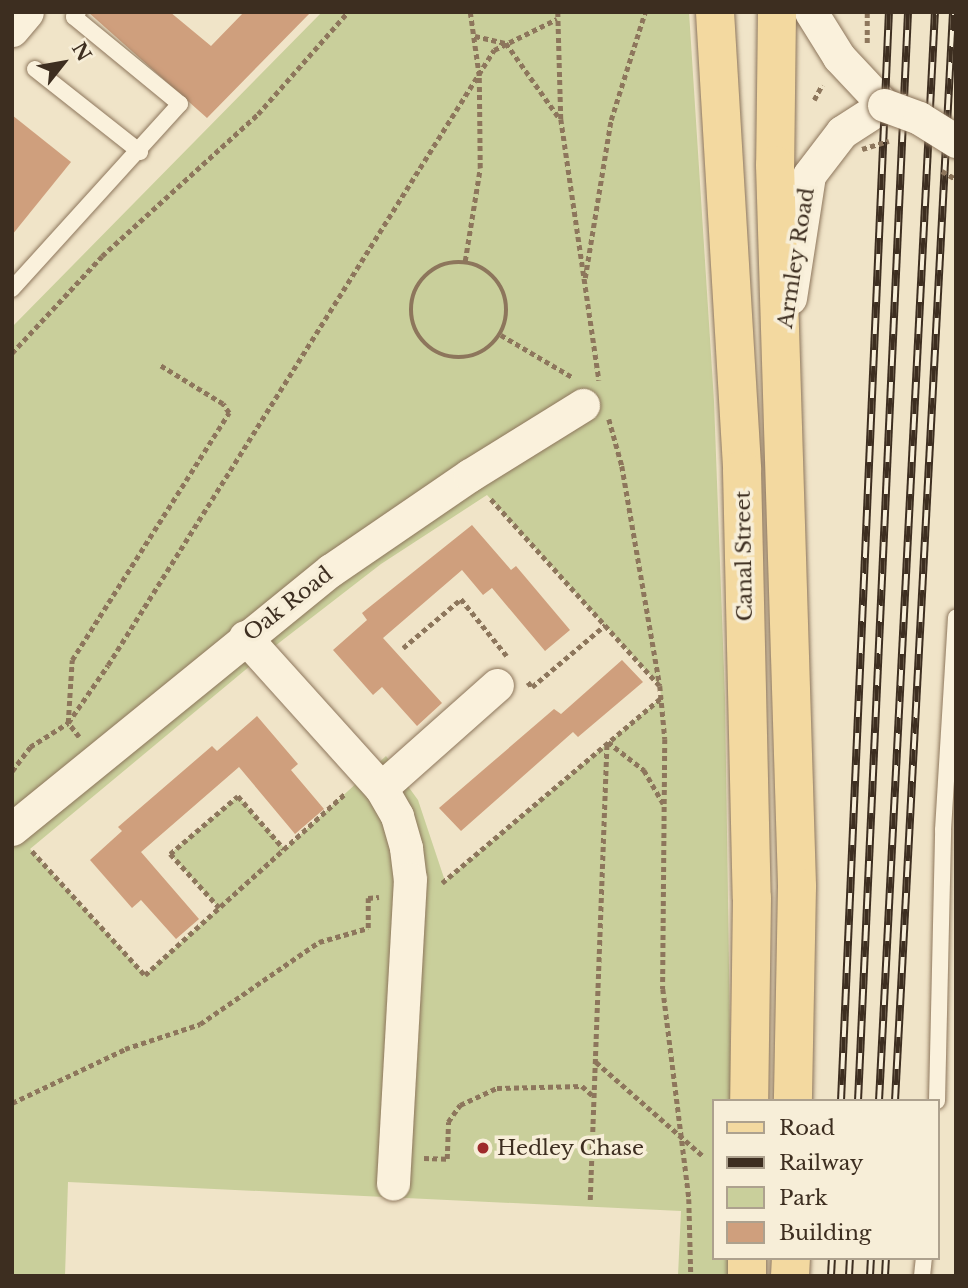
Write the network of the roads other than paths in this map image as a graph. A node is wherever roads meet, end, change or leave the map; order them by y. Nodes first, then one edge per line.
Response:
1 (27, 12) edge
2 (78, 12) edge
3 (715, 12) edge
4 (777, 12) edge
5 (820, 18) edge
6 (12, 30) edge
7 (35, 69) dead end
8 (884, 106) junction
9 (956, 141) edge
10 (140, 152) junction
11 (12, 289) edge
12 (780, 360) junction
13 (592, 394) road end
14 (956, 617) edge
15 (245, 638) junction
16 (510, 674) road end
17 (375, 780) junction
18 (21, 839) edge
19 (749, 1099) edge
20 (793, 1099) edge
21 (937, 1099) edge
22 (394, 1171) road end

1 - 6 street
2 - 10 lane
3 - 19 main road, Canal Street
4 - 12 main road, Canal Street
5 - 8 street
7 - 10 lane
8 - 9 street, bridge
8 - 12 street, Armley Road
10 - 11 lane
12 - 20 main road, Canal Street
13 - 15 street, Oak Road
14 - 21 lane
15 - 17 street
15 - 18 street, Oak Road
16 - 17 street
17 - 22 street

